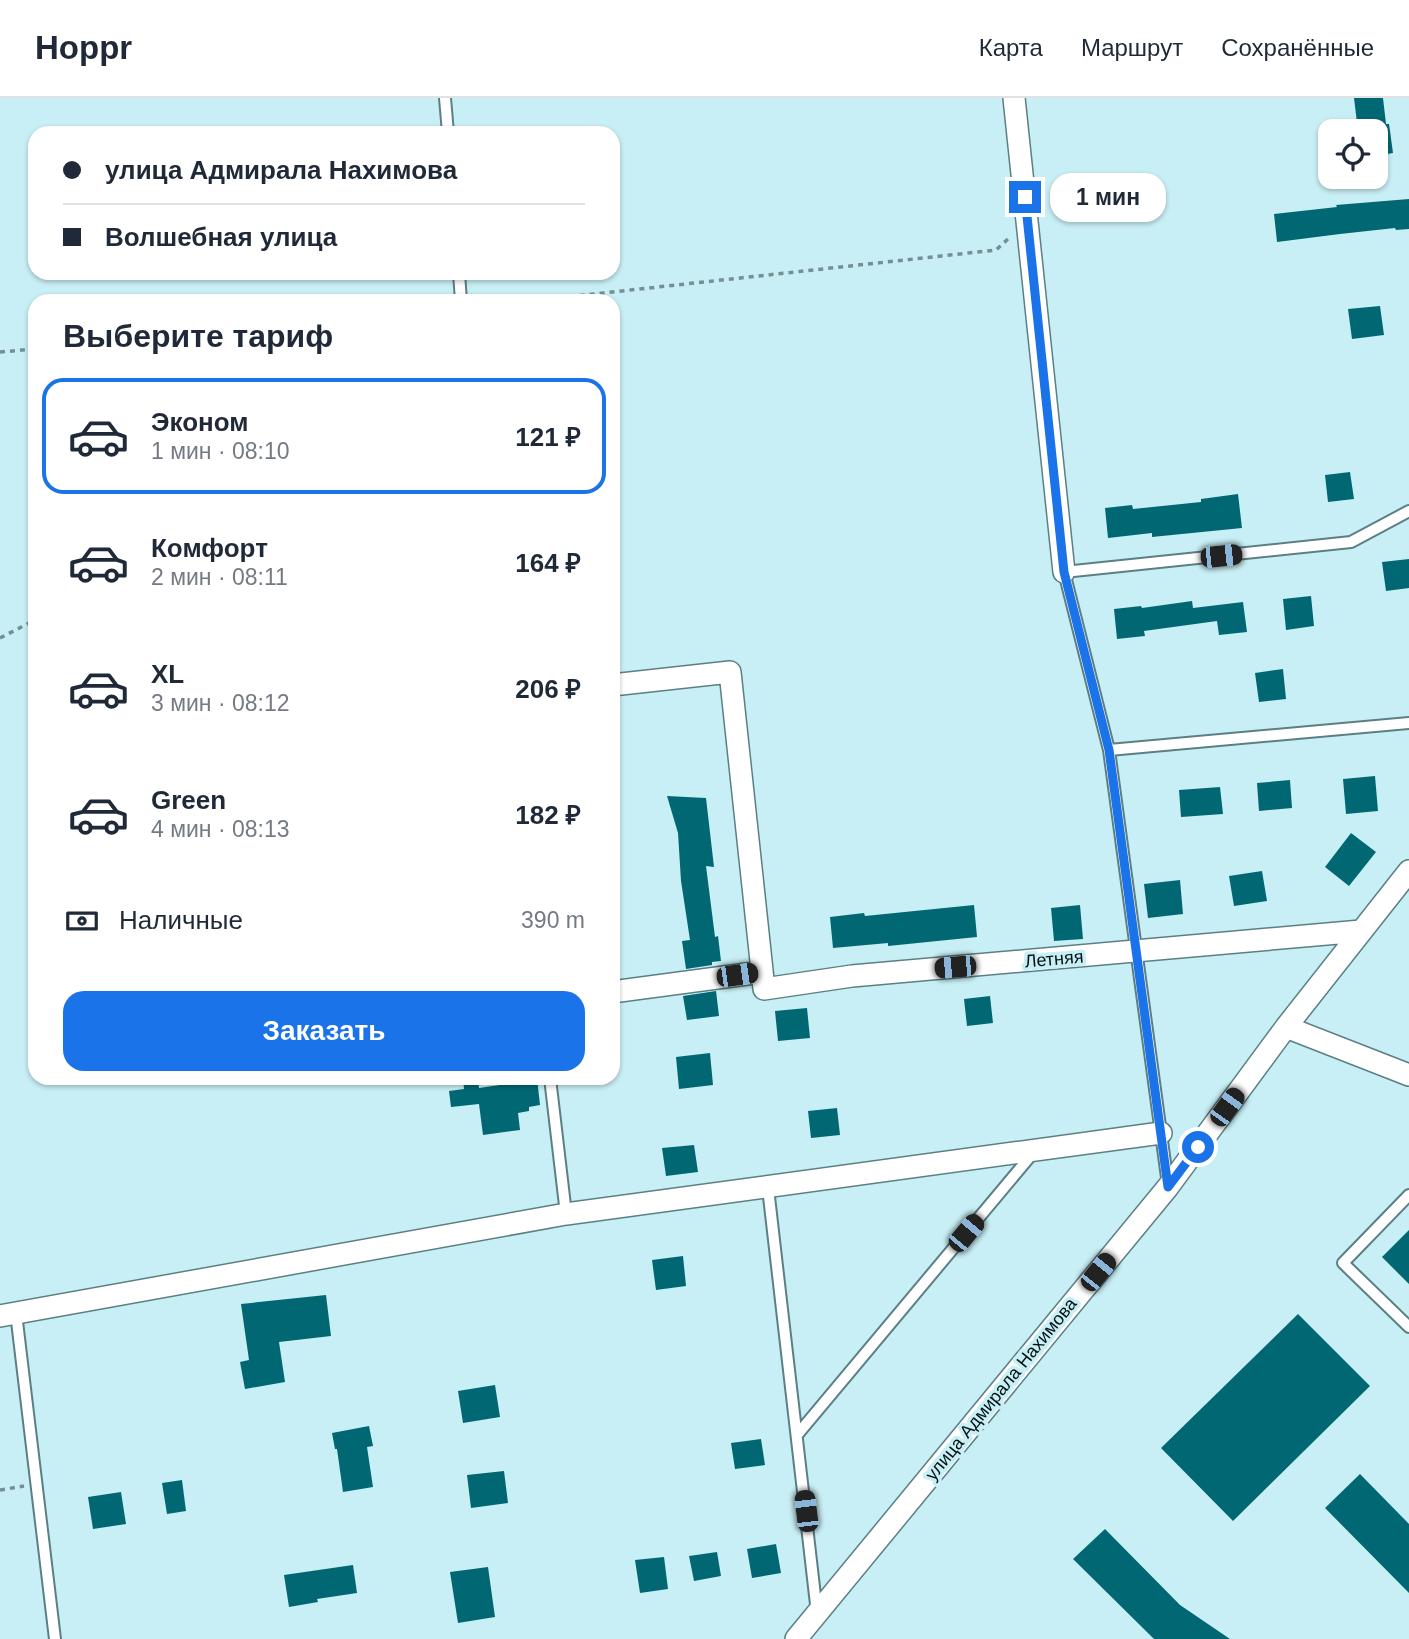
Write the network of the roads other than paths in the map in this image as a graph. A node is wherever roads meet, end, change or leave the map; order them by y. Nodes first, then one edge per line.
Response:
1 (445, 98) edge
2 (1014, 98) edge
3 (447, 126) edge
4 (1409, 511) edge
5 (1064, 572) junction
6 (620, 684) edge
7 (1409, 723) edge
8 (1109, 750) junction
9 (1409, 871) edge
10 (1361, 931) junction
11 (1135, 951) junction
12 (762, 972) junction
13 (620, 991) edge
14 (1286, 1027) junction
15 (1409, 1075) edge
16 (551, 1085) edge
17 (1161, 1133) junction
18 (1034, 1152) junction
19 (1168, 1187) junction
20 (768, 1188) junction
21 (1409, 1195) edge
22 (566, 1214) junction
23 (8, 1315) edge
24 (1409, 1327) edge
25 (797, 1435) junction
26 (817, 1613) junction
27 (55, 1639) edge
28 (796, 1639) edge

1 - 3 lane
2 - 5 street
4 - 5 lane
5 - 8 lane
6 - 12 street
7 - 8 lane
8 - 11 lane
9 - 10 street, улица Адмирала Нахимова
10 - 11 street, Летняя
10 - 14 street, улица Адмирала Нахимова
11 - 12 street, Летняя
11 - 17 lane
12 - 13 street
14 - 15 street
14 - 19 street, улица Адмирала Нахимова
16 - 22 lane
17 - 18 street
17 - 19 lane
18 - 20 street
18 - 25 lane
19 - 26 street, улица Адмирала Нахимова
20 - 22 street
20 - 25 lane
21 - 24 lane
22 - 23 street
23 - 27 lane
25 - 26 lane
26 - 28 street, улица Адмирала Нахимова

